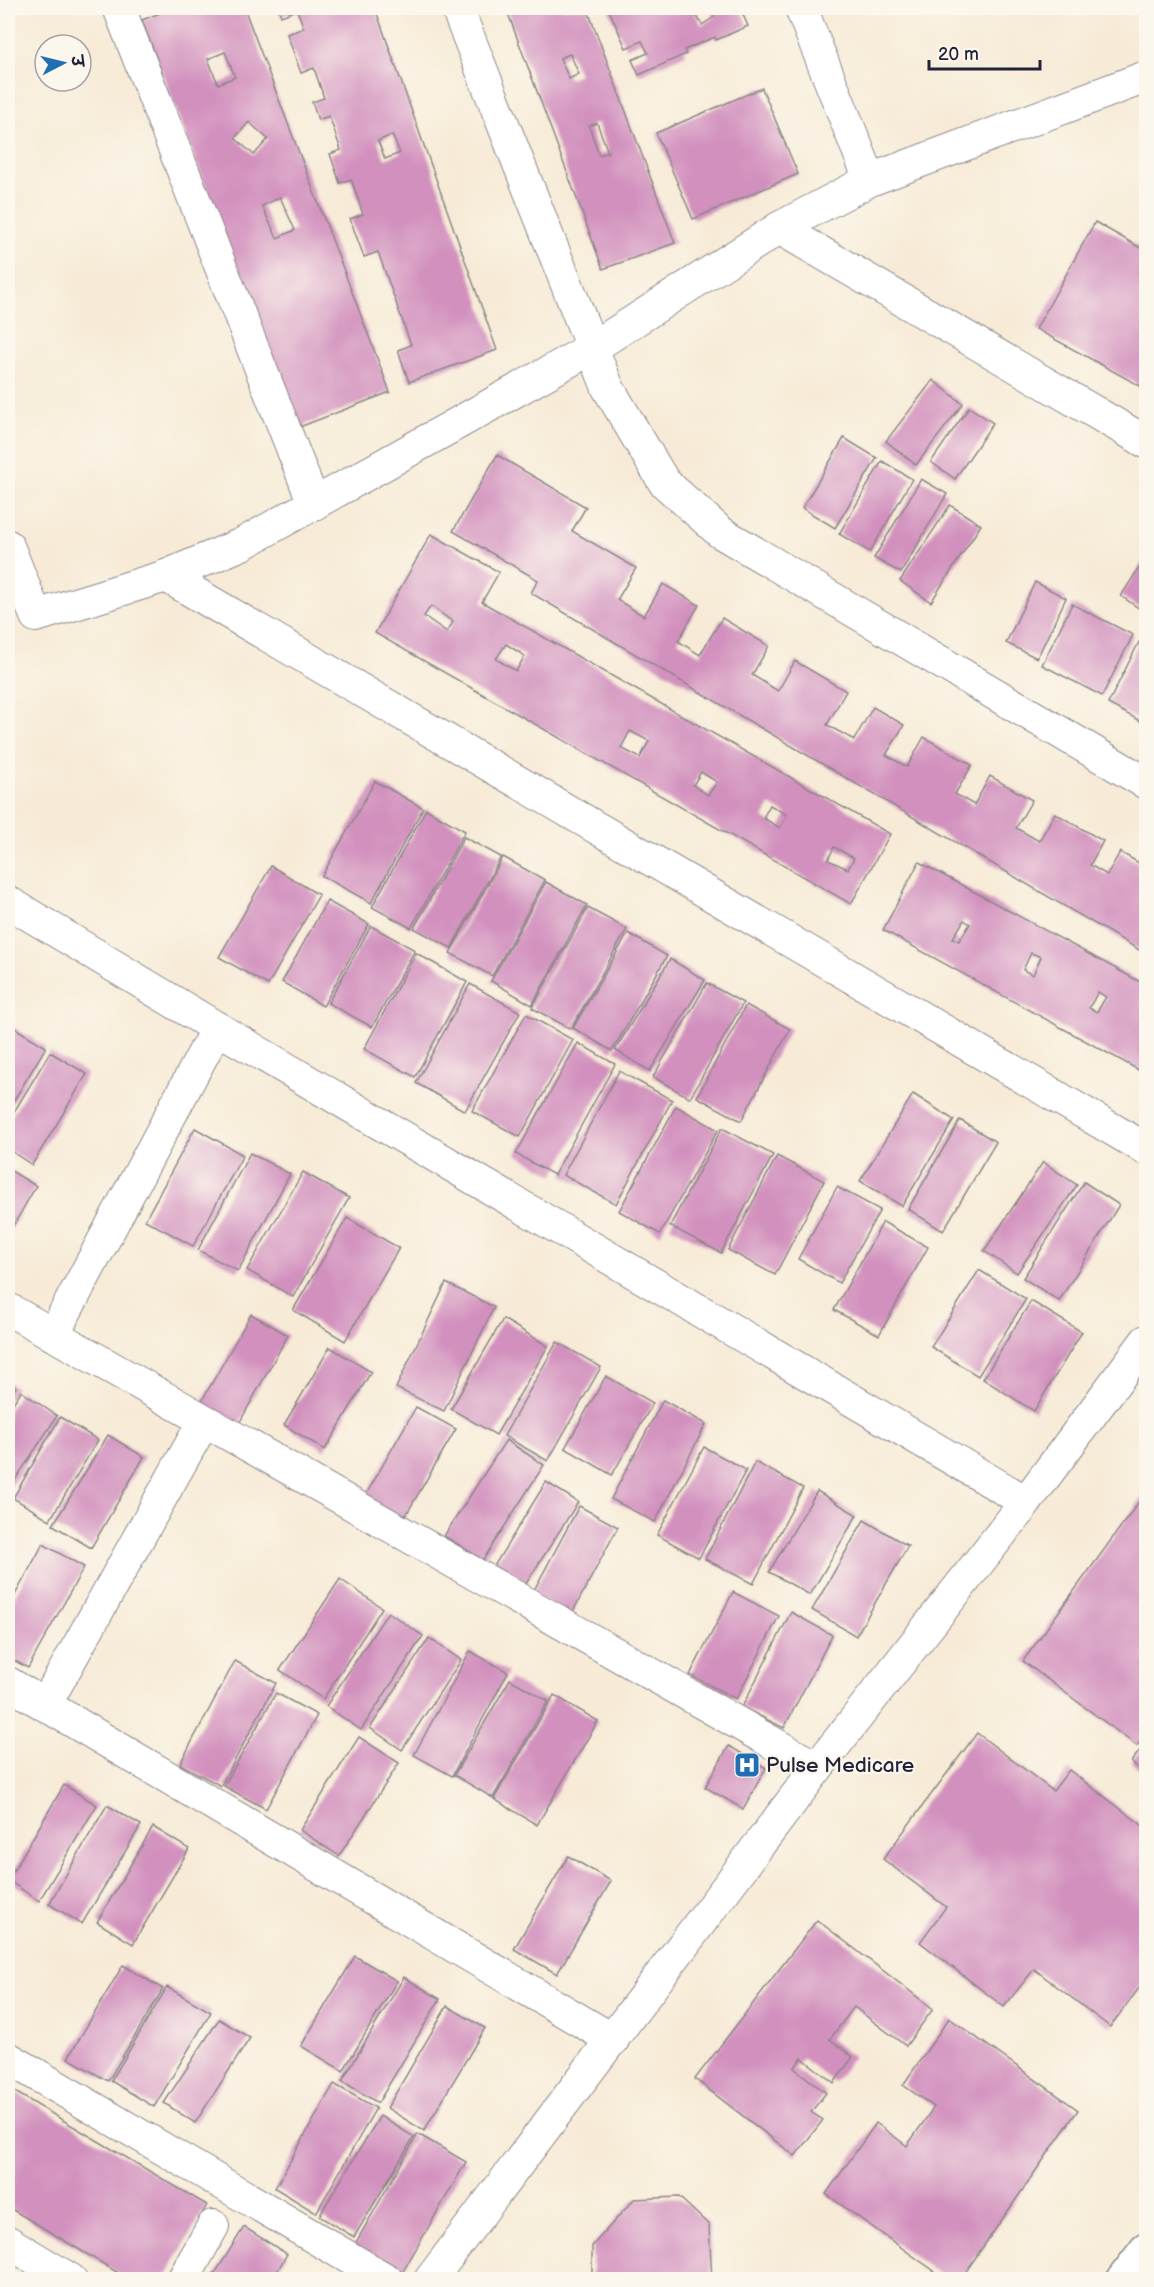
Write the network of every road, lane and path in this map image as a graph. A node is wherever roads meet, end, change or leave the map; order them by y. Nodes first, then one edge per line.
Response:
1 (119, 8) edge
2 (457, 8) edge
3 (801, 8) edge
4 (1146, 77) edge
5 (870, 180) junction
6 (779, 228) junction
7 (592, 348) junction
8 (1146, 442) edge
9 (314, 504) junction
10 (8, 546) edge
11 (166, 576) junction
12 (1146, 783) edge
13 (8, 902) edge
14 (217, 1029) junction
15 (1146, 1149) edge
16 (8, 1309) edge
17 (53, 1335) junction
18 (1146, 1341) edge
19 (204, 1421) junction
20 (1026, 1502) junction
21 (8, 1683) edge
22 (45, 1705) junction
23 (817, 1768) junction
24 (613, 2040) junction
25 (9, 2061) edge
26 (213, 2226) dead end
27 (8, 2242) edge
28 (1146, 2250) edge
29 (71, 2280) edge
30 (183, 2280) edge
31 (387, 2280) edge
32 (430, 2280) edge
33 (1123, 2280) edge

1 - 9 street
2 - 7 street
3 - 5 street
4 - 5 street
5 - 6 street
6 - 7 street
6 - 8 street
7 - 9 street
7 - 12 street
9 - 11 street
10 - 11 street
11 - 15 street
13 - 14 street
14 - 17 street
14 - 20 street
16 - 17 street
17 - 19 street
18 - 20 street
19 - 22 street
19 - 23 street
20 - 23 street
21 - 22 street
22 - 24 street
23 - 24 street
24 - 32 street
25 - 31 street
26 - 30 street
27 - 29 street
28 - 33 street

